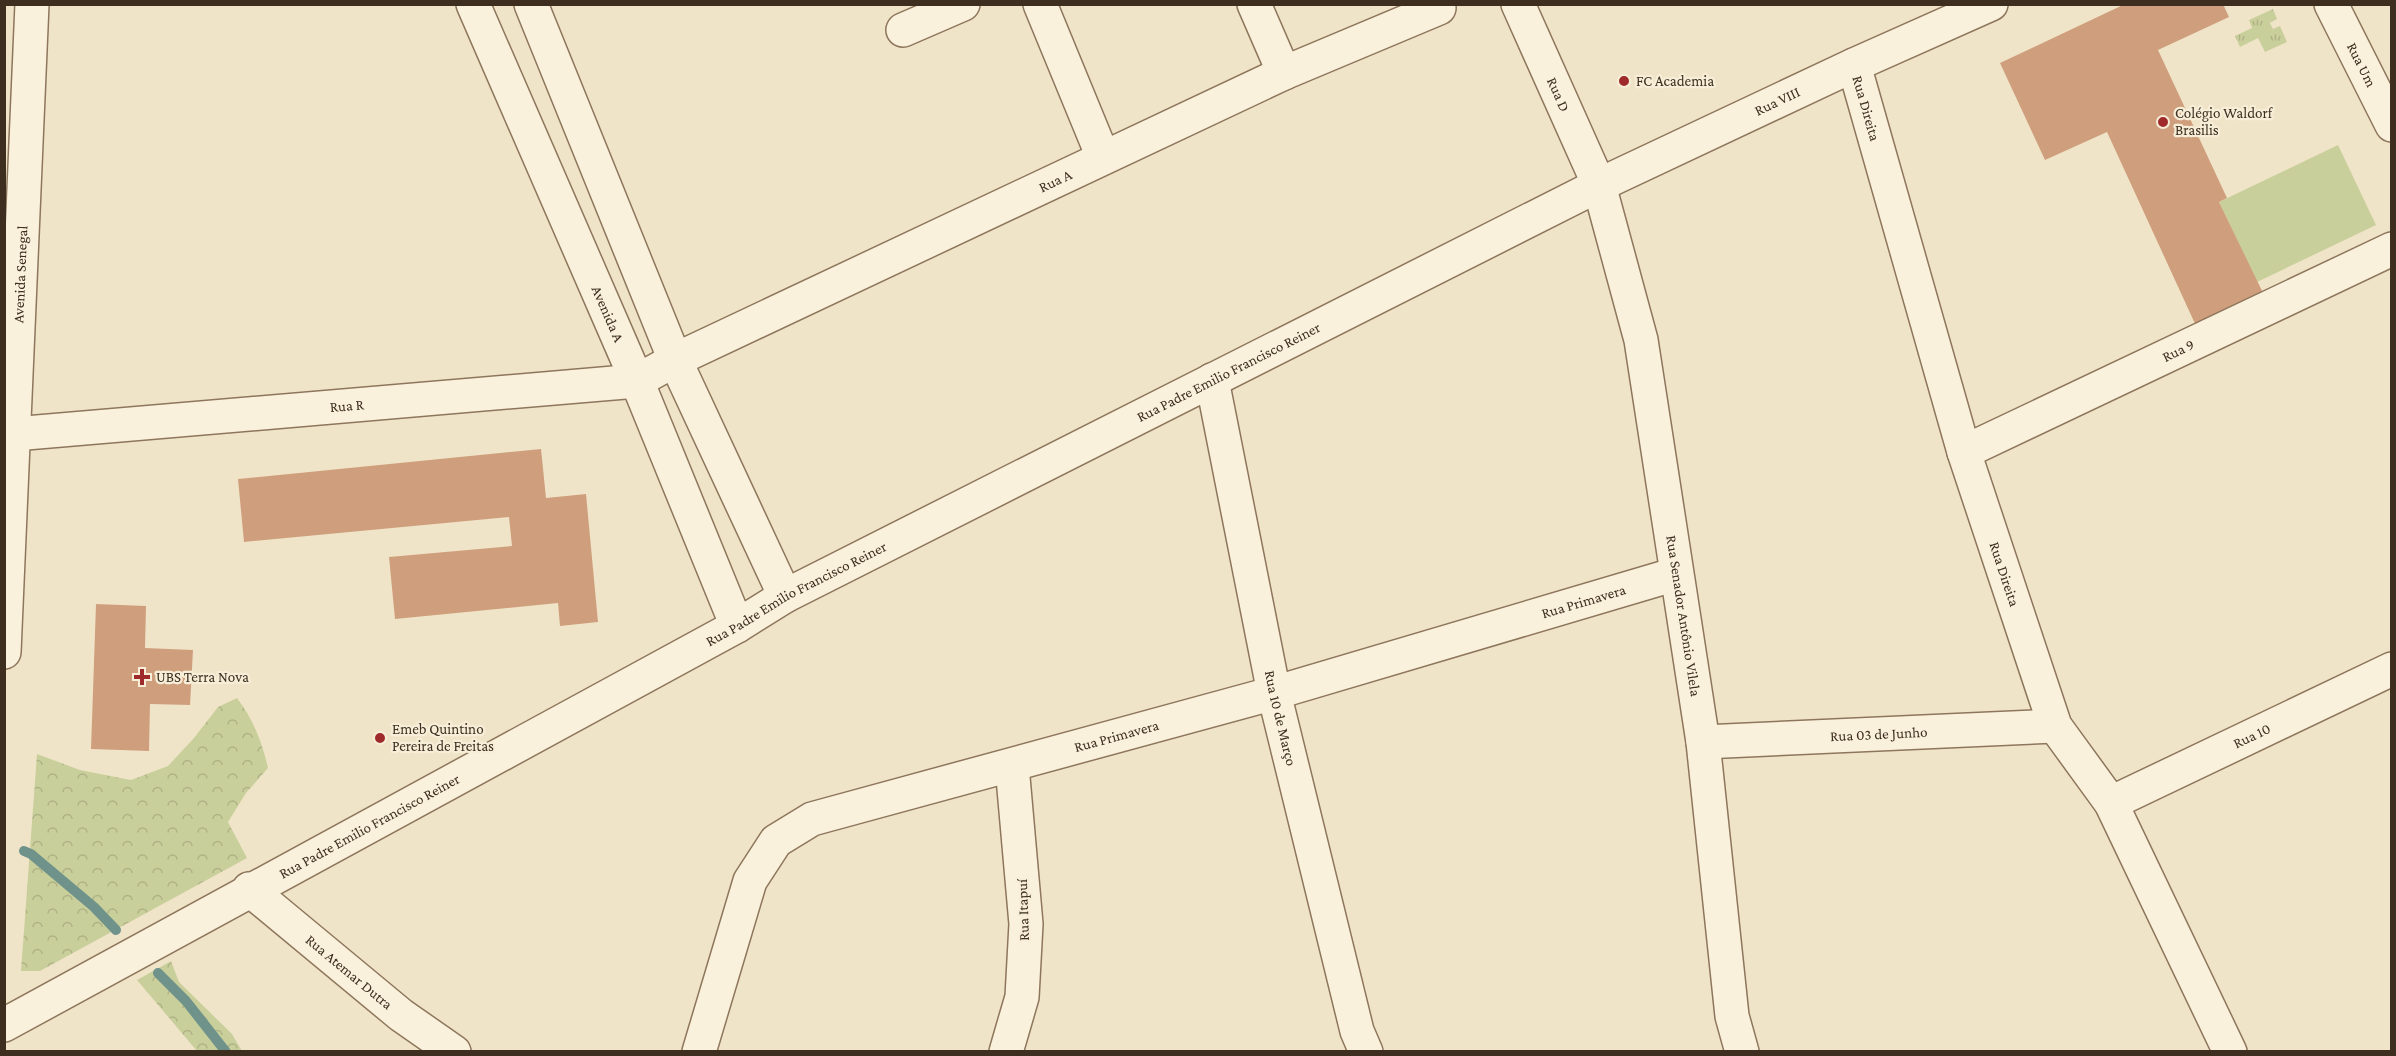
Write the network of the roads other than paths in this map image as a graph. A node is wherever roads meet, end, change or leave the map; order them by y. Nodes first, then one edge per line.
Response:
1 (32, 4) edge
2 (472, 4) edge
3 (531, 4) edge
4 (963, 4) edge
5 (1040, 4) edge
6 (1254, 4) edge
7 (1518, 4) edge
8 (1991, 4) edge
9 (2331, 4) edge
10 (1439, 8) dead end
11 (1950, 12) edge
12 (903, 30) dead end
13 (1854, 65) junction
14 (1284, 73) junction
15 (2391, 125) edge
16 (1103, 157) junction
17 (1599, 185) junction
18 (2391, 249) edge
19 (675, 360) junction
20 (637, 381) junction
21 (1212, 381) junction
22 (14, 434) junction
23 (1964, 452) junction
24 (1676, 574) junction
25 (785, 596) junction
26 (736, 626) junction
27 (4, 652) edge
28 (2391, 669) edge
29 (1274, 693) junction
30 (2055, 726) junction
31 (1703, 742) junction
32 (1012, 766) junction
33 (2111, 803) junction
34 (249, 890) junction
35 (4, 1025) edge
36 (454, 1052) edge
37 (699, 1052) edge
38 (1006, 1052) edge
39 (1366, 1052) edge
40 (1742, 1052) edge
41 (2230, 1052) edge

1 - 22 street, Avenida Senegal
2 - 20 street, Avenida A
3 - 19 street
4 - 12 street
5 - 16 street
6 - 14 street
7 - 17 street, Rua D
8 - 11 street, Rua VIII
9 - 15 street, Rua Um
10 - 14 street, Rua A
11 - 13 street, Rua VIII
13 - 17 street, Rua VIII
13 - 23 street, Rua Direita
14 - 16 street, Rua A
16 - 19 street, Rua A
17 - 21 street, Rua Padre Emilio Francisco Reiner
17 - 24 street, Rua Senador Antônio Vilela
18 - 23 street, Rua 9
19 - 20 street, Rua R
19 - 25 street
20 - 22 street, Rua R
20 - 26 street, Avenida A
21 - 25 street, Rua Padre Emilio Francisco Reiner
21 - 29 street, Rua 10 de Março
22 - 27 street, Avenida Senegal
23 - 30 street, Rua Direita
24 - 29 street, Rua Primavera
24 - 31 street, Rua Senador Antônio Vilela
25 - 26 street, Rua Padre Emilio Francisco Reiner
26 - 34 street, Rua Padre Emilio Francisco Reiner
28 - 33 street, Rua 10
29 - 32 street, Rua Primavera
29 - 39 street, Rua 10 de Março
30 - 31 street, Rua 03 de Junho
30 - 33 street, Rua Direita
31 - 40 street, Rua Senador Antônio Vilela
32 - 37 street, Rua Primavera
32 - 38 street, Rua Itapuí
33 - 41 street, Rua Direita
34 - 35 street, Rua Padre Emilio Francisco Reiner
34 - 36 street, Rua Atemar Dutra

